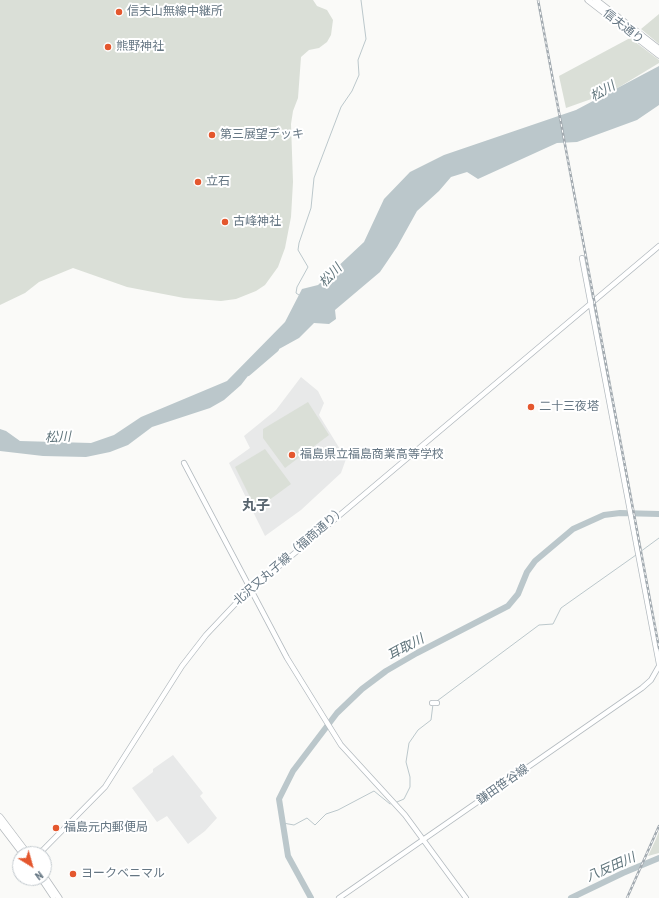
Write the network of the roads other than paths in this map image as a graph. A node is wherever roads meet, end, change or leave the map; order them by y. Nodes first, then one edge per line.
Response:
1 (588, 0) edge
2 (596, 0) edge
3 (633, 32) junction
4 (659, 49) edge
5 (659, 55) edge
6 (659, 246) edge
7 (582, 258) dead end
8 (591, 304) junction
9 (184, 463) dead end
10 (250, 589) junction
11 (659, 665) edge
12 (0, 817) edge
13 (0, 824) edge
14 (424, 840) junction
15 (17, 846) edge
16 (22, 846) edge
17 (47, 846) edge
18 (47, 886) edge
19 (51, 886) edge
20 (55, 898) edge
21 (59, 898) edge
22 (339, 898) edge
23 (466, 898) edge

1 - 3 highway, 信夫通り
2 - 3 highway, 信夫通り
3 - 4 highway, 信夫通り
3 - 5 highway, 信夫通り
6 - 8 street, 北沢又丸子線（福商通り）
7 - 8 street
8 - 10 street, 北沢又丸子線（福商通り）
8 - 11 street
9 - 10 street
10 - 14 street
10 - 17 street, 北沢又丸子線（福商通り）
11 - 14 street, 鎌田笹谷線
12 - 16 highway
13 - 15 highway
14 - 22 street, 鎌田笹谷線
14 - 23 street
18 - 20 highway
19 - 21 highway

